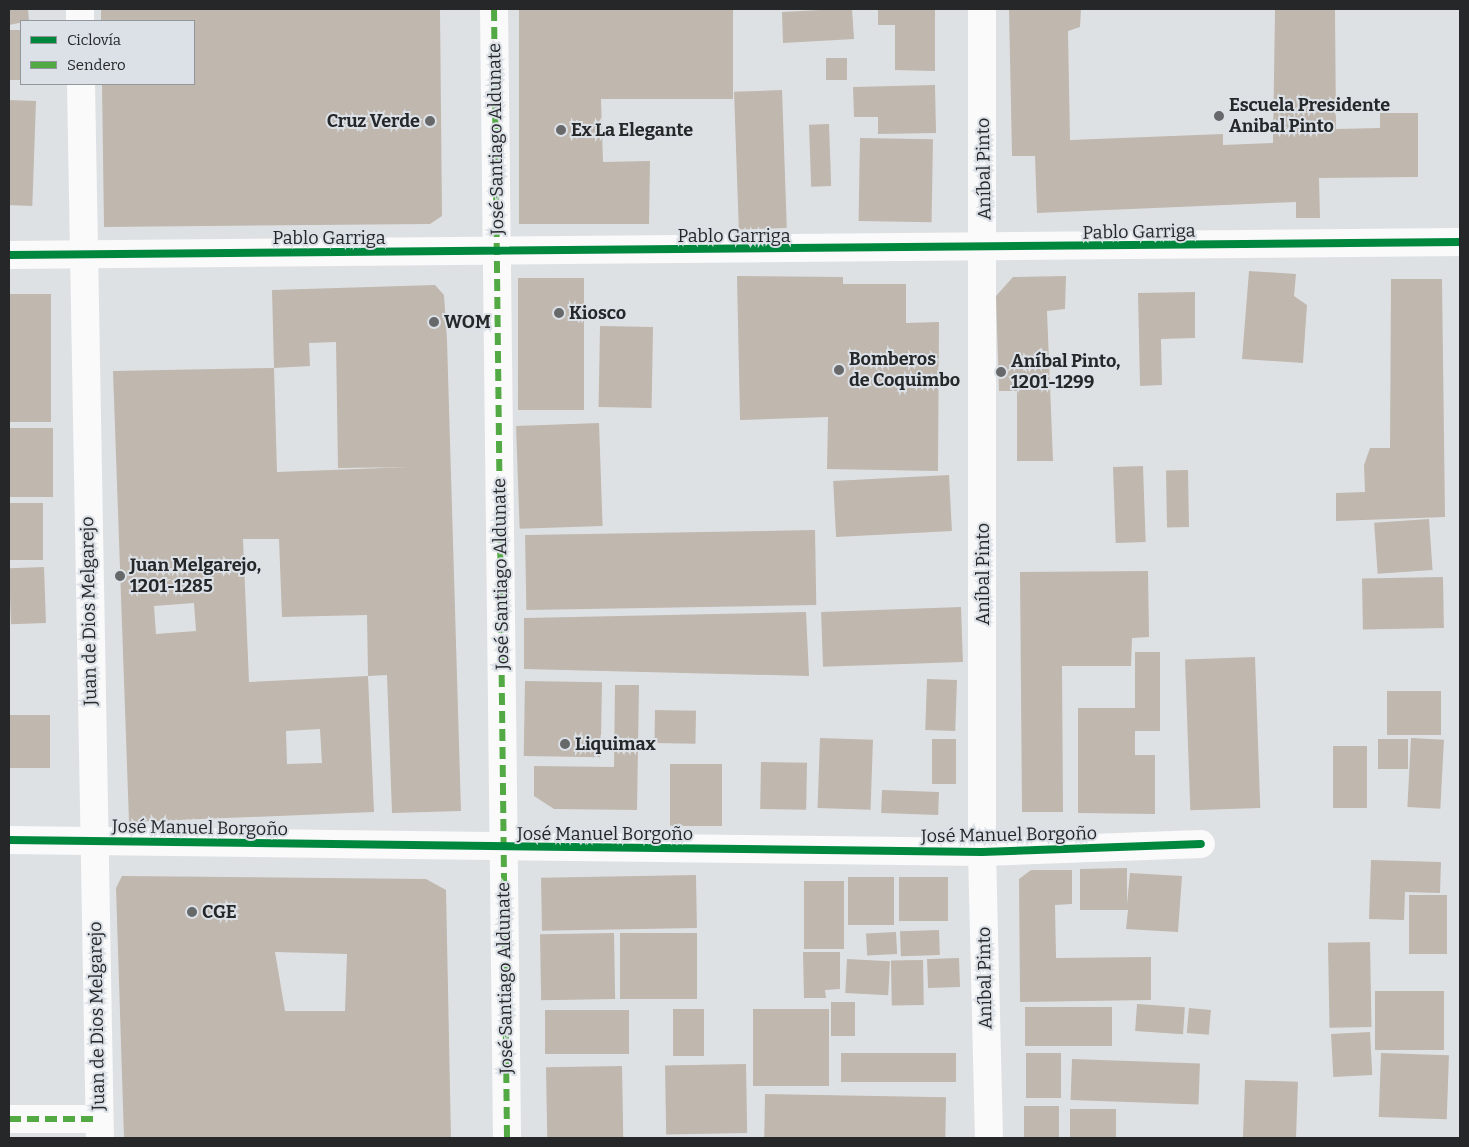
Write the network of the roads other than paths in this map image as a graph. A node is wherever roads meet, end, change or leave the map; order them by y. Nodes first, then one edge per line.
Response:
1 (494, 9) edge
2 (982, 9) edge
3 (81, 85) edge
4 (1460, 242) edge
5 (985, 249) junction
6 (497, 252) junction
7 (84, 254) junction
8 (9, 255) edge
9 (9, 840) edge
10 (93, 841) junction
11 (1201, 844) dead end
12 (504, 848) junction
13 (982, 852) junction
14 (9, 1119) edge
15 (99, 1129) edge
16 (507, 1138) edge
17 (989, 1138) edge

1 - 6 street, José Santiago Aldunate
2 - 5 street, Aníbal Pinto
3 - 7 street, Juan de Dios Melgarejo
4 - 5 street, Pablo Garriga
5 - 6 street, Pablo Garriga
5 - 13 street, Aníbal Pinto
6 - 7 street, Pablo Garriga
6 - 12 street, José Santiago Aldunate
7 - 8 street, Pablo Garriga
7 - 10 street, Juan de Dios Melgarejo
9 - 10 street, José Manuel Borgoño
10 - 12 street, José Manuel Borgoño
10 - 15 street, Juan de Dios Melgarejo
11 - 13 street, José Manuel Borgoño
12 - 13 street, José Manuel Borgoño
12 - 16 street, José Santiago Aldunate
13 - 17 street, Aníbal Pinto
14 - 15 street

